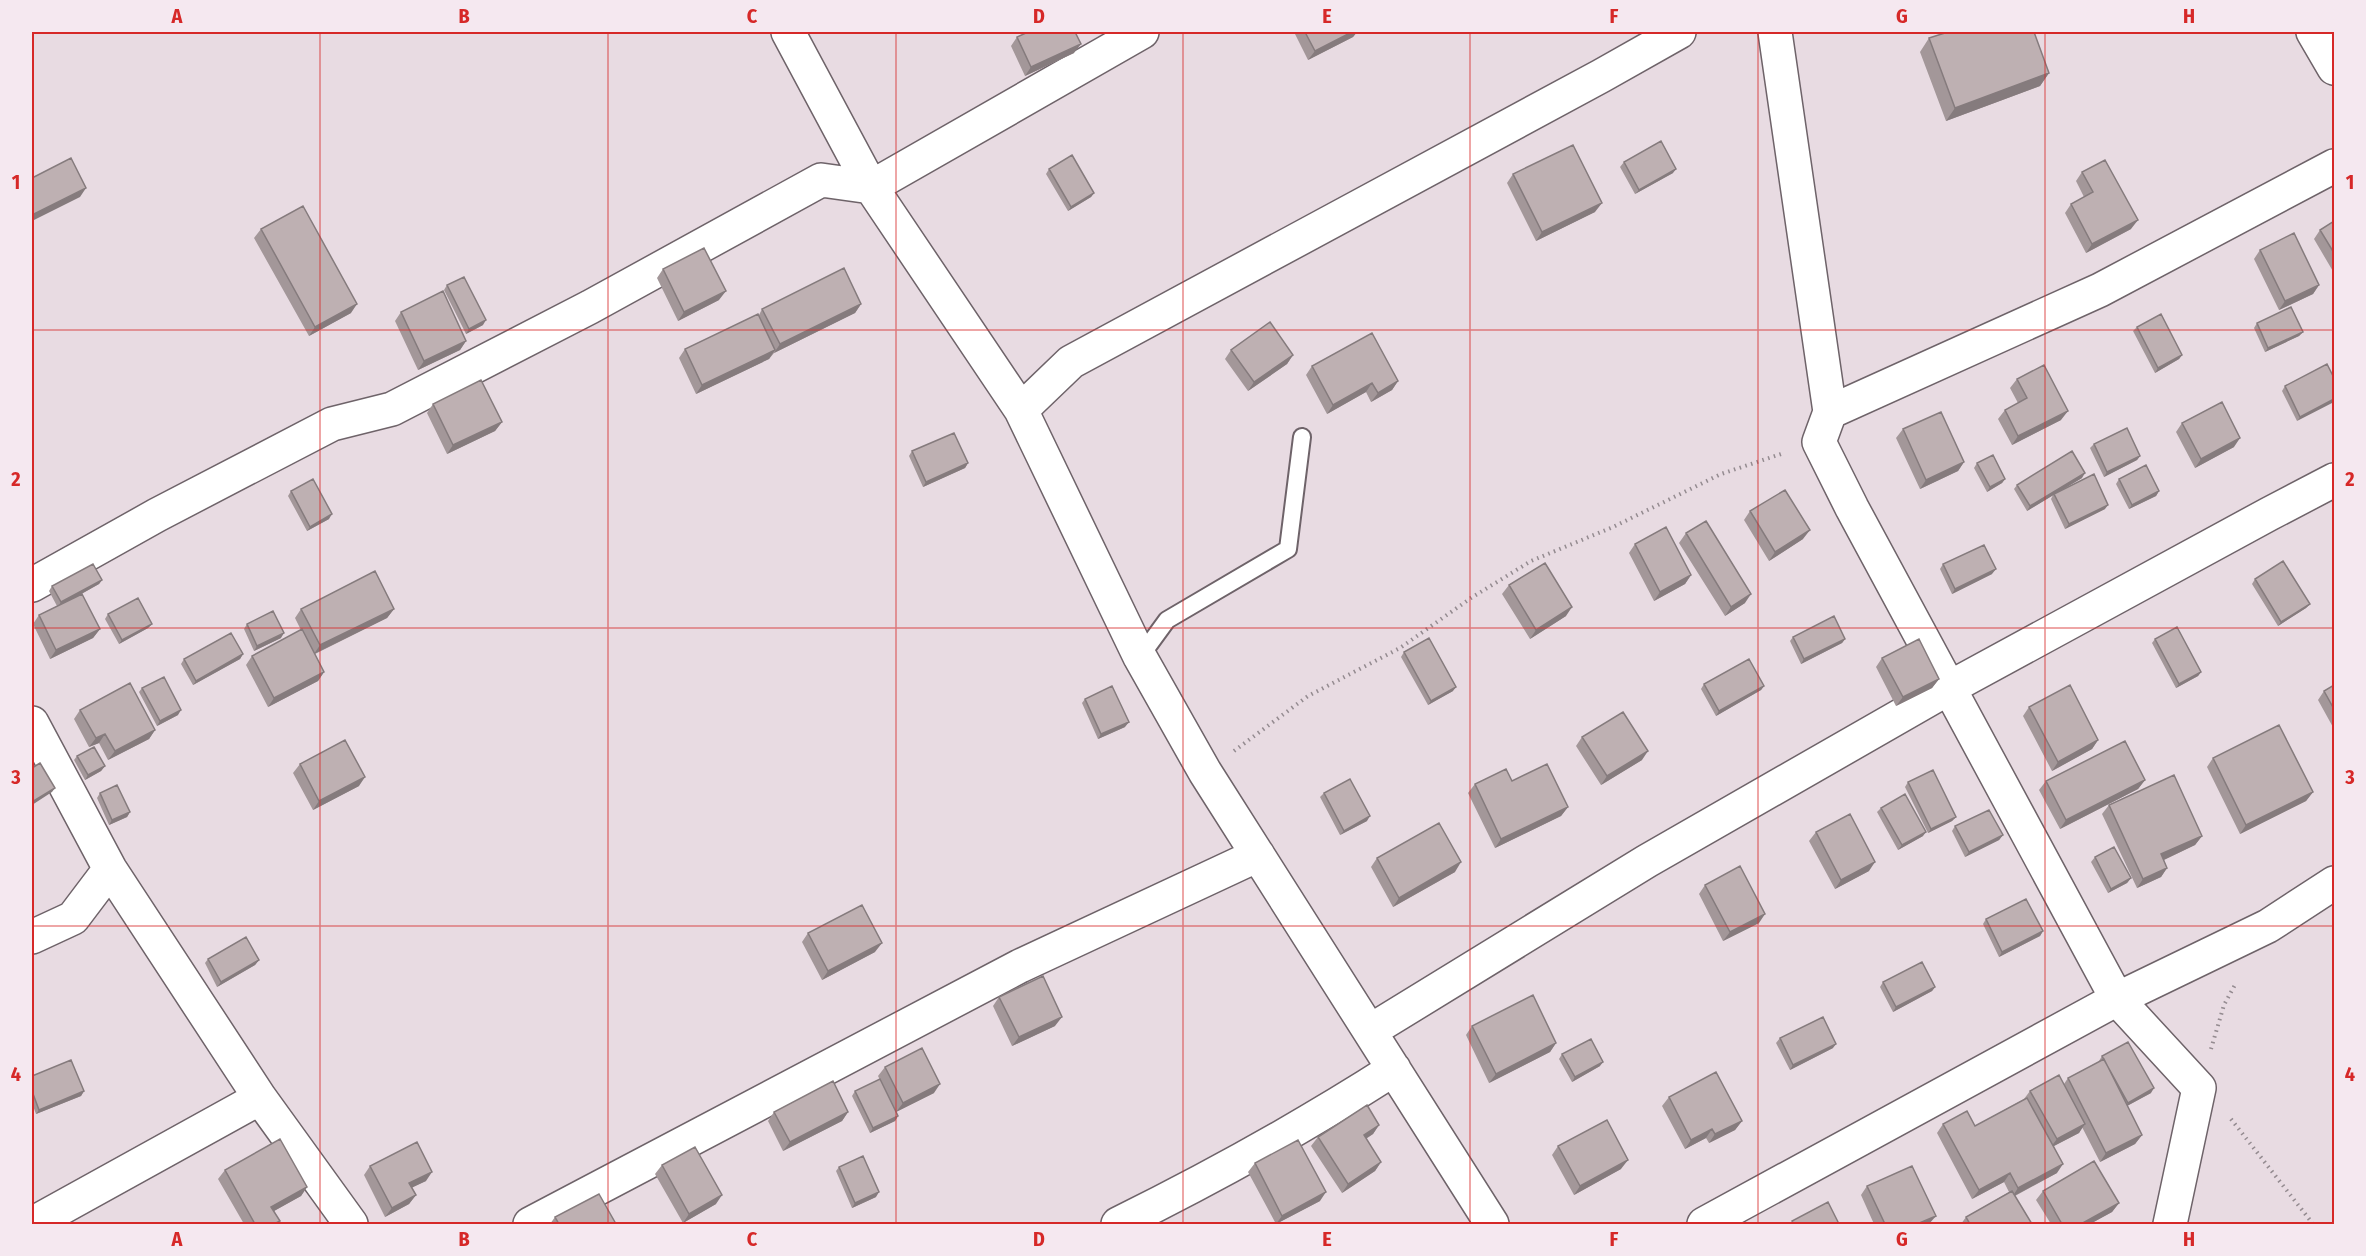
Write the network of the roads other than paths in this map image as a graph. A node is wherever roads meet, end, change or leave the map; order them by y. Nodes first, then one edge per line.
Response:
1 (788, 32) edge
2 (1142, 32) edge
3 (1679, 32) edge
4 (1775, 32) edge
5 (2313, 32) edge
6 (2334, 68) edge
7 (2334, 165) edge
8 (870, 187) junction
9 (1021, 410) junction
10 (1830, 412) junction
11 (1302, 437) dead end
12 (2334, 480) edge
13 (32, 585) edge
14 (1140, 657) junction
15 (1949, 688) junction
16 (32, 723) edge
17 (1258, 855) junction
18 (110, 869) junction
19 (2334, 883) edge
20 (32, 937) edge
21 (2117, 999) junction
22 (1370, 1031) junction
23 (1395, 1070) junction
24 (260, 1098) junction
25 (1717, 1221) edge
26 (32, 1224) edge
27 (351, 1224) edge
28 (530, 1224) edge
29 (1118, 1224) edge
30 (1492, 1224) edge
31 (2169, 1224) edge

1 - 8 street
2 - 8 street
3 - 9 street
4 - 10 street
5 - 6 street
7 - 10 street
8 - 9 street
8 - 13 street
9 - 14 street
10 - 15 street
11 - 14 lane
12 - 15 street
14 - 17 street
15 - 21 street
15 - 22 street
16 - 18 street
17 - 22 street
17 - 28 street
18 - 20 street
18 - 24 street
19 - 21 street
21 - 25 street
21 - 31 street
22 - 23 street
23 - 29 street
23 - 30 street
24 - 26 street
24 - 27 street

